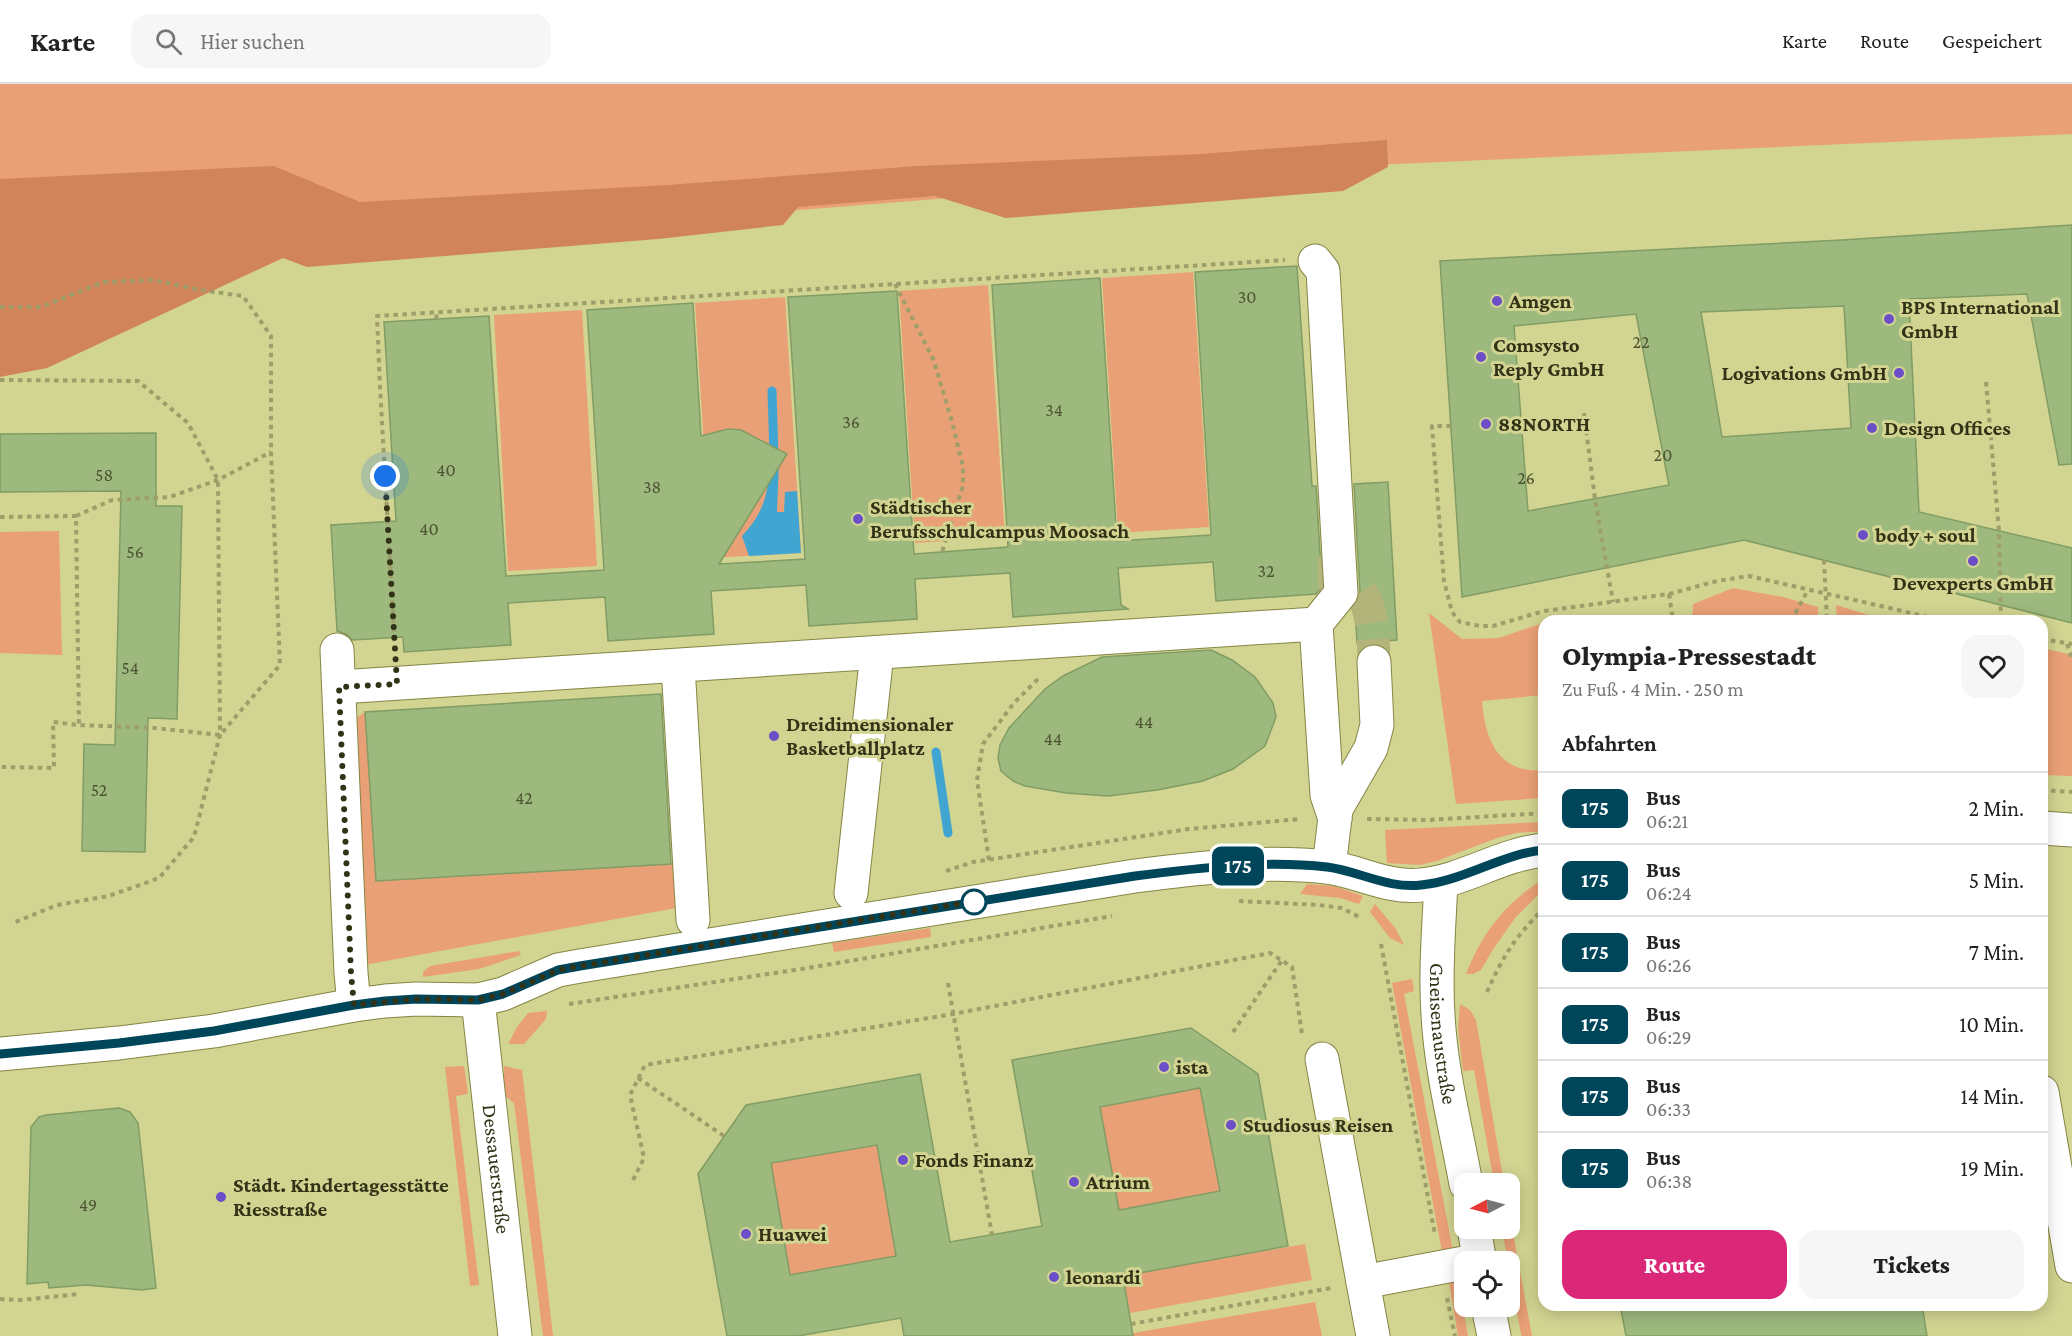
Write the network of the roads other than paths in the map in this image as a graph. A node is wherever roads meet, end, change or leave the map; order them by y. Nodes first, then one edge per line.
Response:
1 (1315, 261) road end
2 (1316, 624) junction
3 (337, 650) dead end
4 (877, 653) junction
5 (1374, 662) tunnel mouth
6 (678, 666) junction
7 (339, 687) junction
8 (1335, 819) junction
9 (2048, 828) edge
10 (2072, 830) edge
11 (1538, 851) edge
12 (1329, 867) junction
13 (1441, 882) junction
14 (851, 893) dead end
15 (693, 920) dead end
16 (478, 1000) junction
17 (354, 1005) junction
18 (0, 1054) edge
19 (1322, 1059) road end
20 (2048, 1127) edge
21 (1464, 1173) edge
22 (1454, 1264) edge
23 (2072, 1266) edge
24 (1363, 1282) junction
25 (1490, 1317) edge
26 (515, 1336) edge
27 (1373, 1336) edge
28 (1494, 1336) edge

1 - 2 street
2 - 4 street
2 - 8 street
3 - 7 street
4 - 6 street
4 - 14 street
5 - 8 street
6 - 7 street
6 - 15 street
7 - 17 street
8 - 12 street
9 - 10 street
11 - 13 street
12 - 13 street
12 - 16 street
13 - 21 street, Gneisenaustraße
16 - 17 street
16 - 26 street, Dessauerstraße
17 - 18 street
19 - 24 street
20 - 23 street
22 - 24 street
24 - 27 street
25 - 28 street

